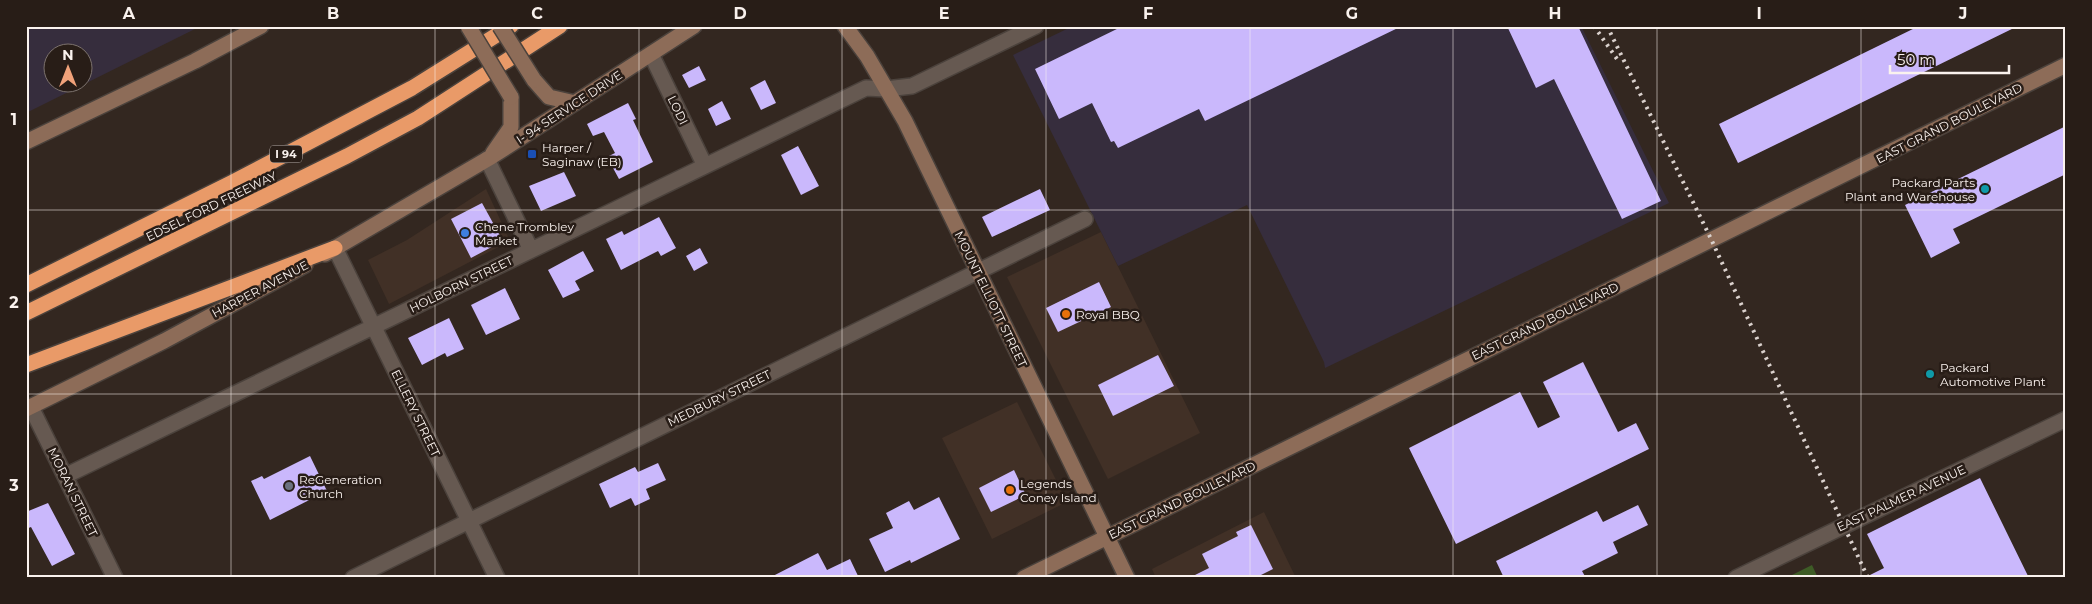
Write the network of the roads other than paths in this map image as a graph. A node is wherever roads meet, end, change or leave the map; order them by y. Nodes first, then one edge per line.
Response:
1 (261, 26) edge
2 (468, 26) edge
3 (500, 26) edge
4 (511, 26) edge
5 (560, 26) edge
6 (694, 26) edge
7 (845, 26) edge
8 (1036, 26) edge
9 (651, 54) junction
10 (2066, 65) edge
11 (886, 89) junction
12 (575, 103) junction
13 (26, 142) edge
14 (489, 158) junction
15 (705, 166) junction
16 (1085, 220) dead end
17 (335, 248) junction
18 (531, 250) junction
19 (978, 271) junction
20 (26, 285) edge
21 (26, 313) edge
22 (374, 326) junction
23 (26, 365) edge
24 (29, 408) edge
25 (2066, 420) edge
26 (66, 476) junction
27 (469, 521) junction
28 (1107, 537) junction
29 (115, 578) edge
30 (353, 578) edge
31 (497, 578) edge
32 (1024, 578) edge
33 (1127, 578) edge
34 (1736, 578) edge

1 - 13 main road
2 - 14 main road, bridge
3 - 12 main road, bridge
4 - 20 highway, EDSEL FORD FREEWAY / I 94
5 - 21 highway, EDSEL FORD FREEWAY / I 94
6 - 9 main road
7 - 11 main road, MOUNT ELLIOTT STREET
8 - 11 street, HOLBORN STREET
9 - 12 main road, I- 94 SERVICE DRIVE
9 - 15 street, LODI
10 - 28 main road, EAST GRAND BOULEVARD
11 - 15 street, HOLBORN STREET
11 - 19 main road, MOUNT ELLIOTT STREET
12 - 14 main road, I- 94 SERVICE DRIVE
14 - 17 main road, HARPER AVENUE
14 - 18 street
15 - 18 street, HOLBORN STREET
16 - 19 street, MEDBURY STREET
17 - 22 street, ELLERY STREET
17 - 23 highway
17 - 24 main road, HARPER AVENUE
18 - 22 street, HOLBORN STREET
19 - 27 street, MEDBURY STREET
19 - 28 main road, MOUNT ELLIOTT STREET
22 - 26 street, HOLBORN STREET
22 - 27 street, ELLERY STREET
24 - 26 street, MORAN STREET
25 - 34 street, EAST PALMER AVENUE
26 - 29 street, MORAN STREET
27 - 30 street, MEDBURY STREET
27 - 31 street, ELLERY STREET
28 - 32 main road, EAST GRAND BOULEVARD
28 - 33 main road, MOUNT ELLIOTT STREET

